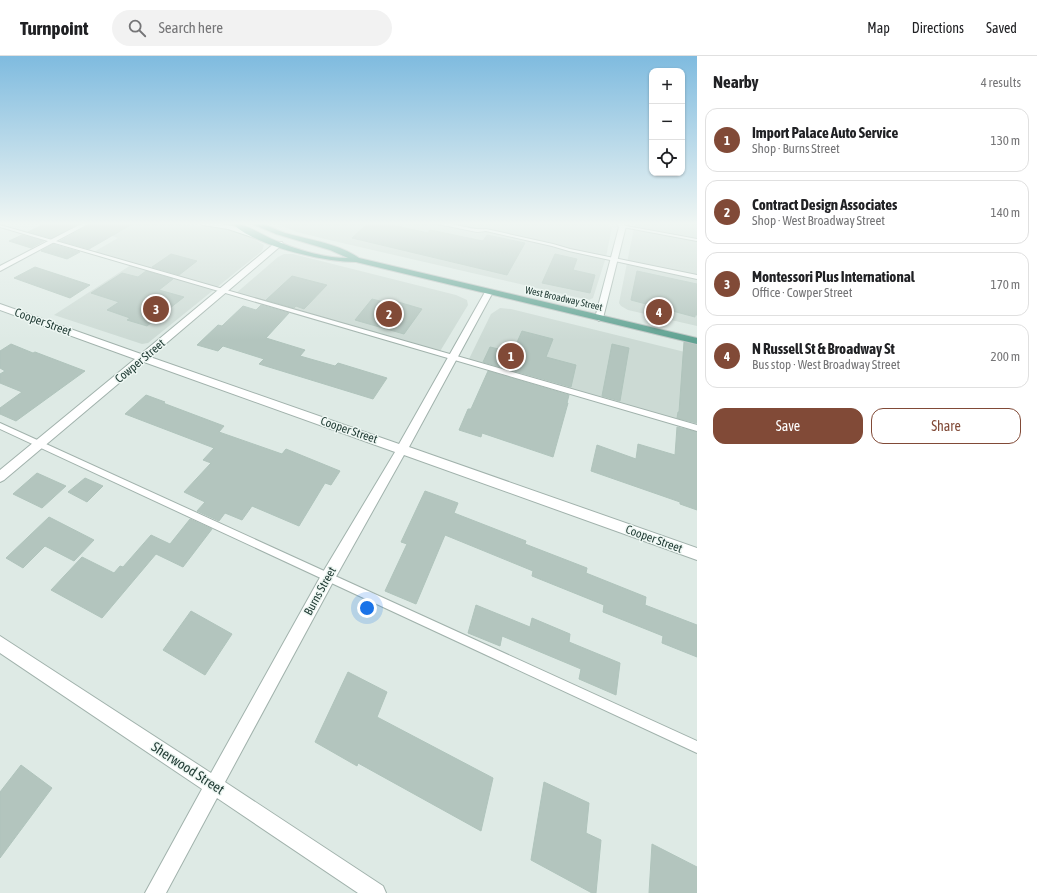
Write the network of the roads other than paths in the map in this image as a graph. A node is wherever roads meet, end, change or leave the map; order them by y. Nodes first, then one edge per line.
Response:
1 (13, 262) edge
2 (124, 262) edge
3 (258, 262) edge
4 (365, 262) edge
5 (613, 262) edge
6 (624, 262) edge
7 (0, 269) edge
8 (697, 277) edge
9 (224, 291) junction
10 (489, 292) junction
11 (0, 307) edge
12 (599, 318) junction
13 (697, 341) edge
14 (452, 357) junction
15 (143, 358) junction
16 (0, 426) edge
17 (697, 428) edge
18 (39, 445) junction
19 (402, 449) junction
20 (0, 477) edge
21 (697, 554) edge
22 (328, 577) junction
23 (0, 644) edge
24 (697, 747) edge
25 (214, 785) junction
26 (155, 893) edge
27 (376, 893) edge

1 - 7 street
2 - 9 lane
3 - 9 street, Cowper Street
4 - 10 main road, West Broadway Street
5 - 12 street
6 - 8 lane
9 - 14 lane
9 - 15 street, Cowper Street
10 - 12 main road, West Broadway Street
10 - 14 street, Burns Street
11 - 15 street, Cooper Street
12 - 13 main road, West Broadway Street
14 - 17 lane
14 - 19 street, Burns Street
15 - 18 street, Cowper Street
15 - 19 street, Cooper Street
16 - 18 lane
18 - 20 street, Cowper Street
18 - 22 lane
19 - 21 street, Cooper Street
19 - 22 street, Burns Street
22 - 24 lane
22 - 25 street, Burns Street
23 - 25 street, Sherwood Street
25 - 26 street, Burns Street
25 - 27 street, Sherwood Street

